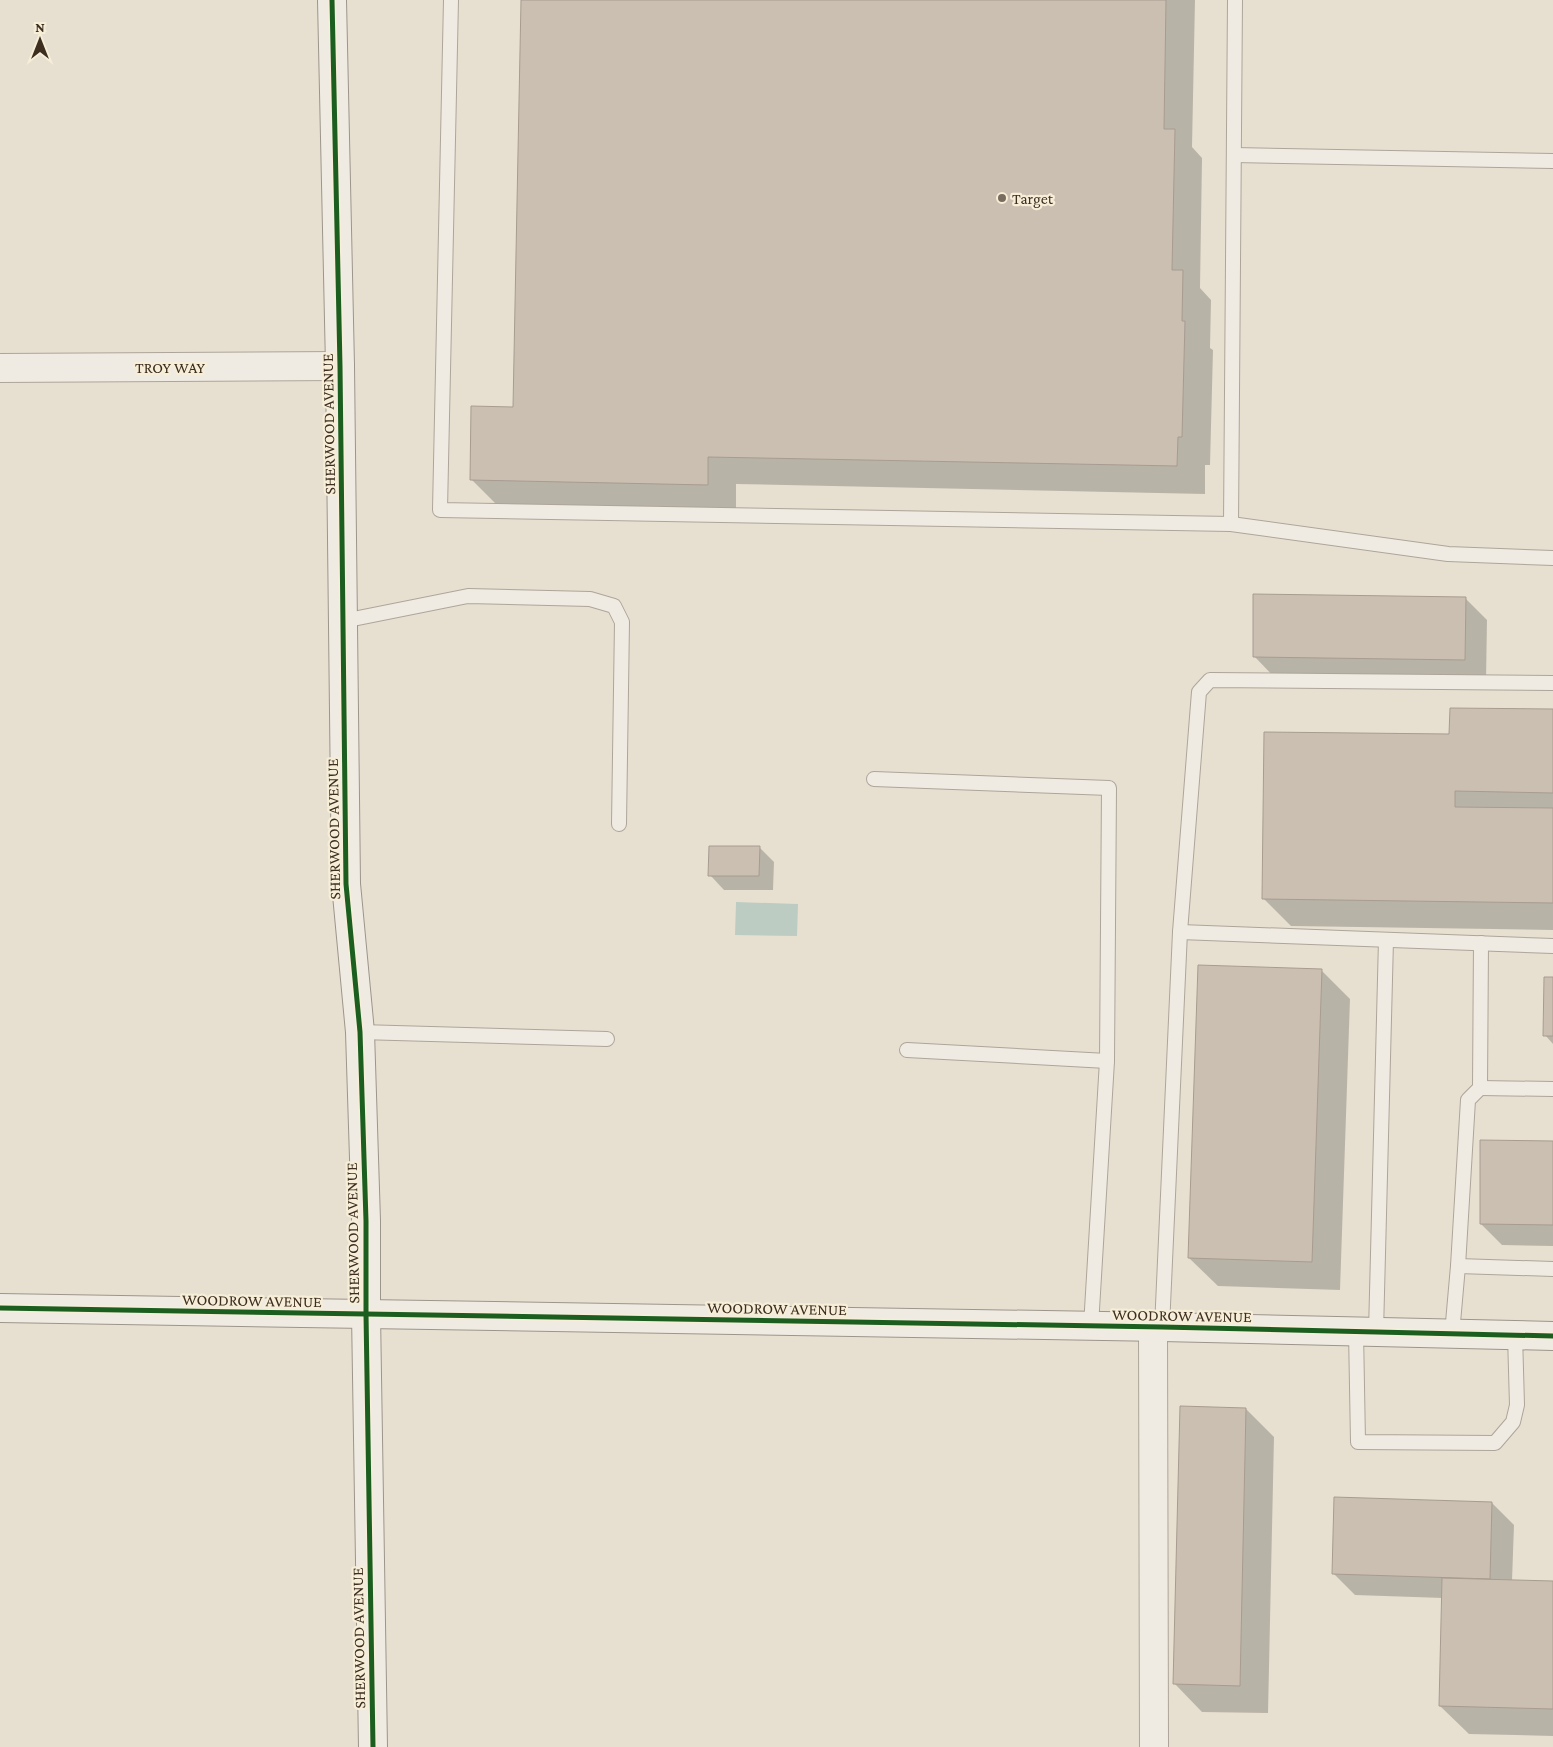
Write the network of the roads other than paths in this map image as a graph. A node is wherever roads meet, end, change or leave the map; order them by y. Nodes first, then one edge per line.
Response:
1 (332, 0) edge
2 (451, 0) edge
3 (1235, 0) edge
4 (1234, 155) junction
5 (1553, 161) edge
6 (340, 366) junction
7 (0, 368) edge
8 (1231, 524) junction
9 (1553, 558) edge
10 (343, 621) junction
11 (1553, 683) edge
12 (874, 779) dead end
13 (619, 824) dead end
14 (1180, 932) junction
15 (1386, 940) junction
16 (1482, 944) junction
17 (1553, 946) edge
18 (360, 1032) junction
19 (607, 1040) dead end
20 (906, 1050) dead end
21 (1107, 1061) junction
22 (1480, 1088) junction
23 (1553, 1088) edge
24 (1458, 1266) junction
25 (1553, 1269) edge
26 (0, 1308) edge
27 (366, 1314) junction
28 (1091, 1326) junction
29 (1158, 1327) junction
30 (1366, 1331) junction
31 (1452, 1334) junction
32 (1514, 1335) junction
33 (1553, 1336) edge
34 (373, 1747) edge
35 (1154, 1747) edge

1 - 6 street, SHERWOOD AVENUE
2 - 8 lane
3 - 4 lane
4 - 5 lane
4 - 8 lane
6 - 7 street, TROY WAY
6 - 10 street, SHERWOOD AVENUE
8 - 9 lane
10 - 13 lane
10 - 18 street, SHERWOOD AVENUE
11 - 14 lane
12 - 21 lane
14 - 15 lane
14 - 29 lane
15 - 16 lane
15 - 30 lane
16 - 17 lane
16 - 22 lane
18 - 19 lane
18 - 27 street, SHERWOOD AVENUE
20 - 21 lane
21 - 28 lane
22 - 23 lane
22 - 24 lane
24 - 25 lane
24 - 31 lane
26 - 27 street, WOODROW AVENUE
27 - 28 street, WOODROW AVENUE
27 - 34 street, SHERWOOD AVENUE
28 - 29 street, WOODROW AVENUE
29 - 30 street, WOODROW AVENUE
29 - 35 street
30 - 31 street, WOODROW AVENUE
30 - 32 lane
31 - 32 street, WOODROW AVENUE
32 - 33 street, WOODROW AVENUE

